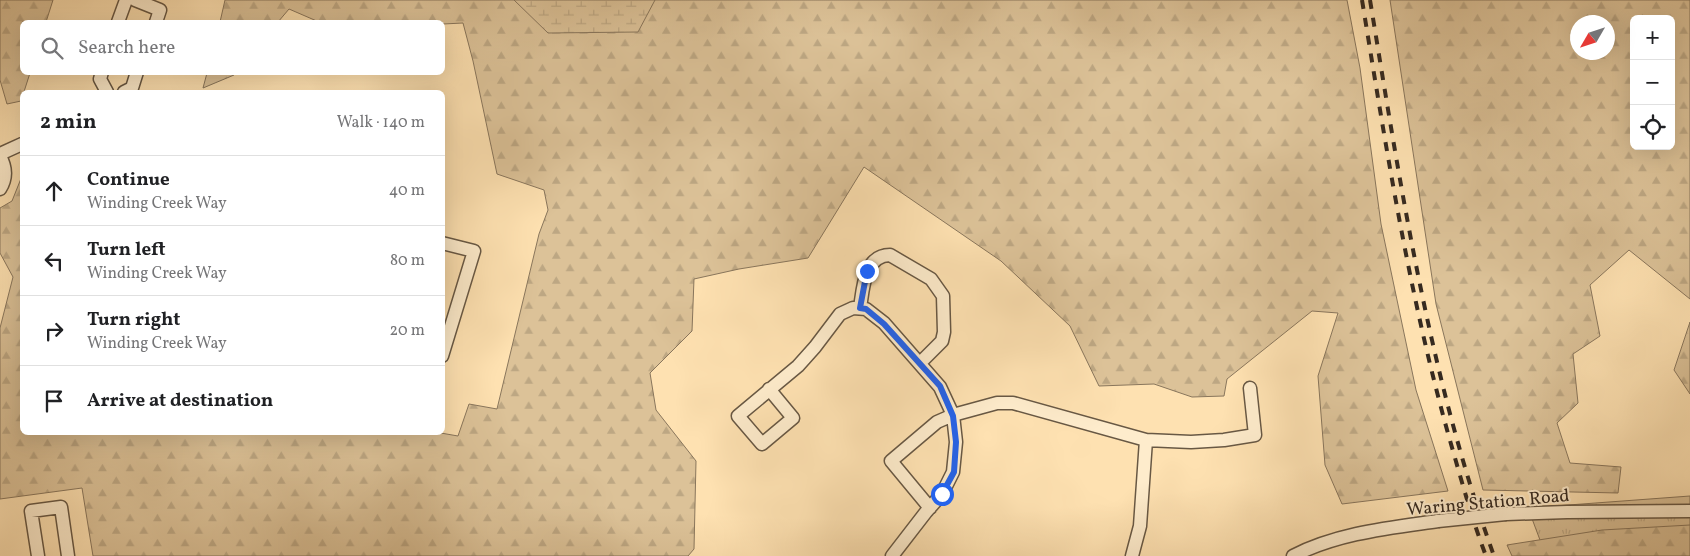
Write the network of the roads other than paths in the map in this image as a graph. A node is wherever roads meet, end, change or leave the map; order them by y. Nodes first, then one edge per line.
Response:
1 (126, 0) edge
2 (135, 0) edge
3 (119, 20) edge
4 (157, 20) edge
5 (101, 75) edge
6 (136, 75) edge
7 (106, 90) edge
8 (128, 90) edge
9 (20, 145) edge
10 (0, 155) edge
11 (0, 189) edge
12 (445, 245) edge
13 (860, 308) junction
14 (445, 346) edge
15 (920, 364) junction
16 (1250, 388) dead end
17 (769, 389) junction
18 (953, 416) junction
19 (1146, 440) junction
20 (930, 508) junction
21 (1690, 511) edge
22 (1301, 554) edge
23 (38, 556) edge
24 (68, 556) edge
25 (892, 556) edge
26 (1132, 556) edge

1 - 3 street
2 - 4 street
5 - 7 street
6 - 8 street
9 - 10 street
10 - 11 street
12 - 14 street
13 - 15 street
13 - 15 street
13 - 17 street
15 - 18 street
16 - 19 street
17 - 17 street
18 - 19 street
18 - 20 street
18 - 20 street
19 - 26 street
20 - 25 street
21 - 22 street, Waring Station Road, bridge
23 - 24 street

